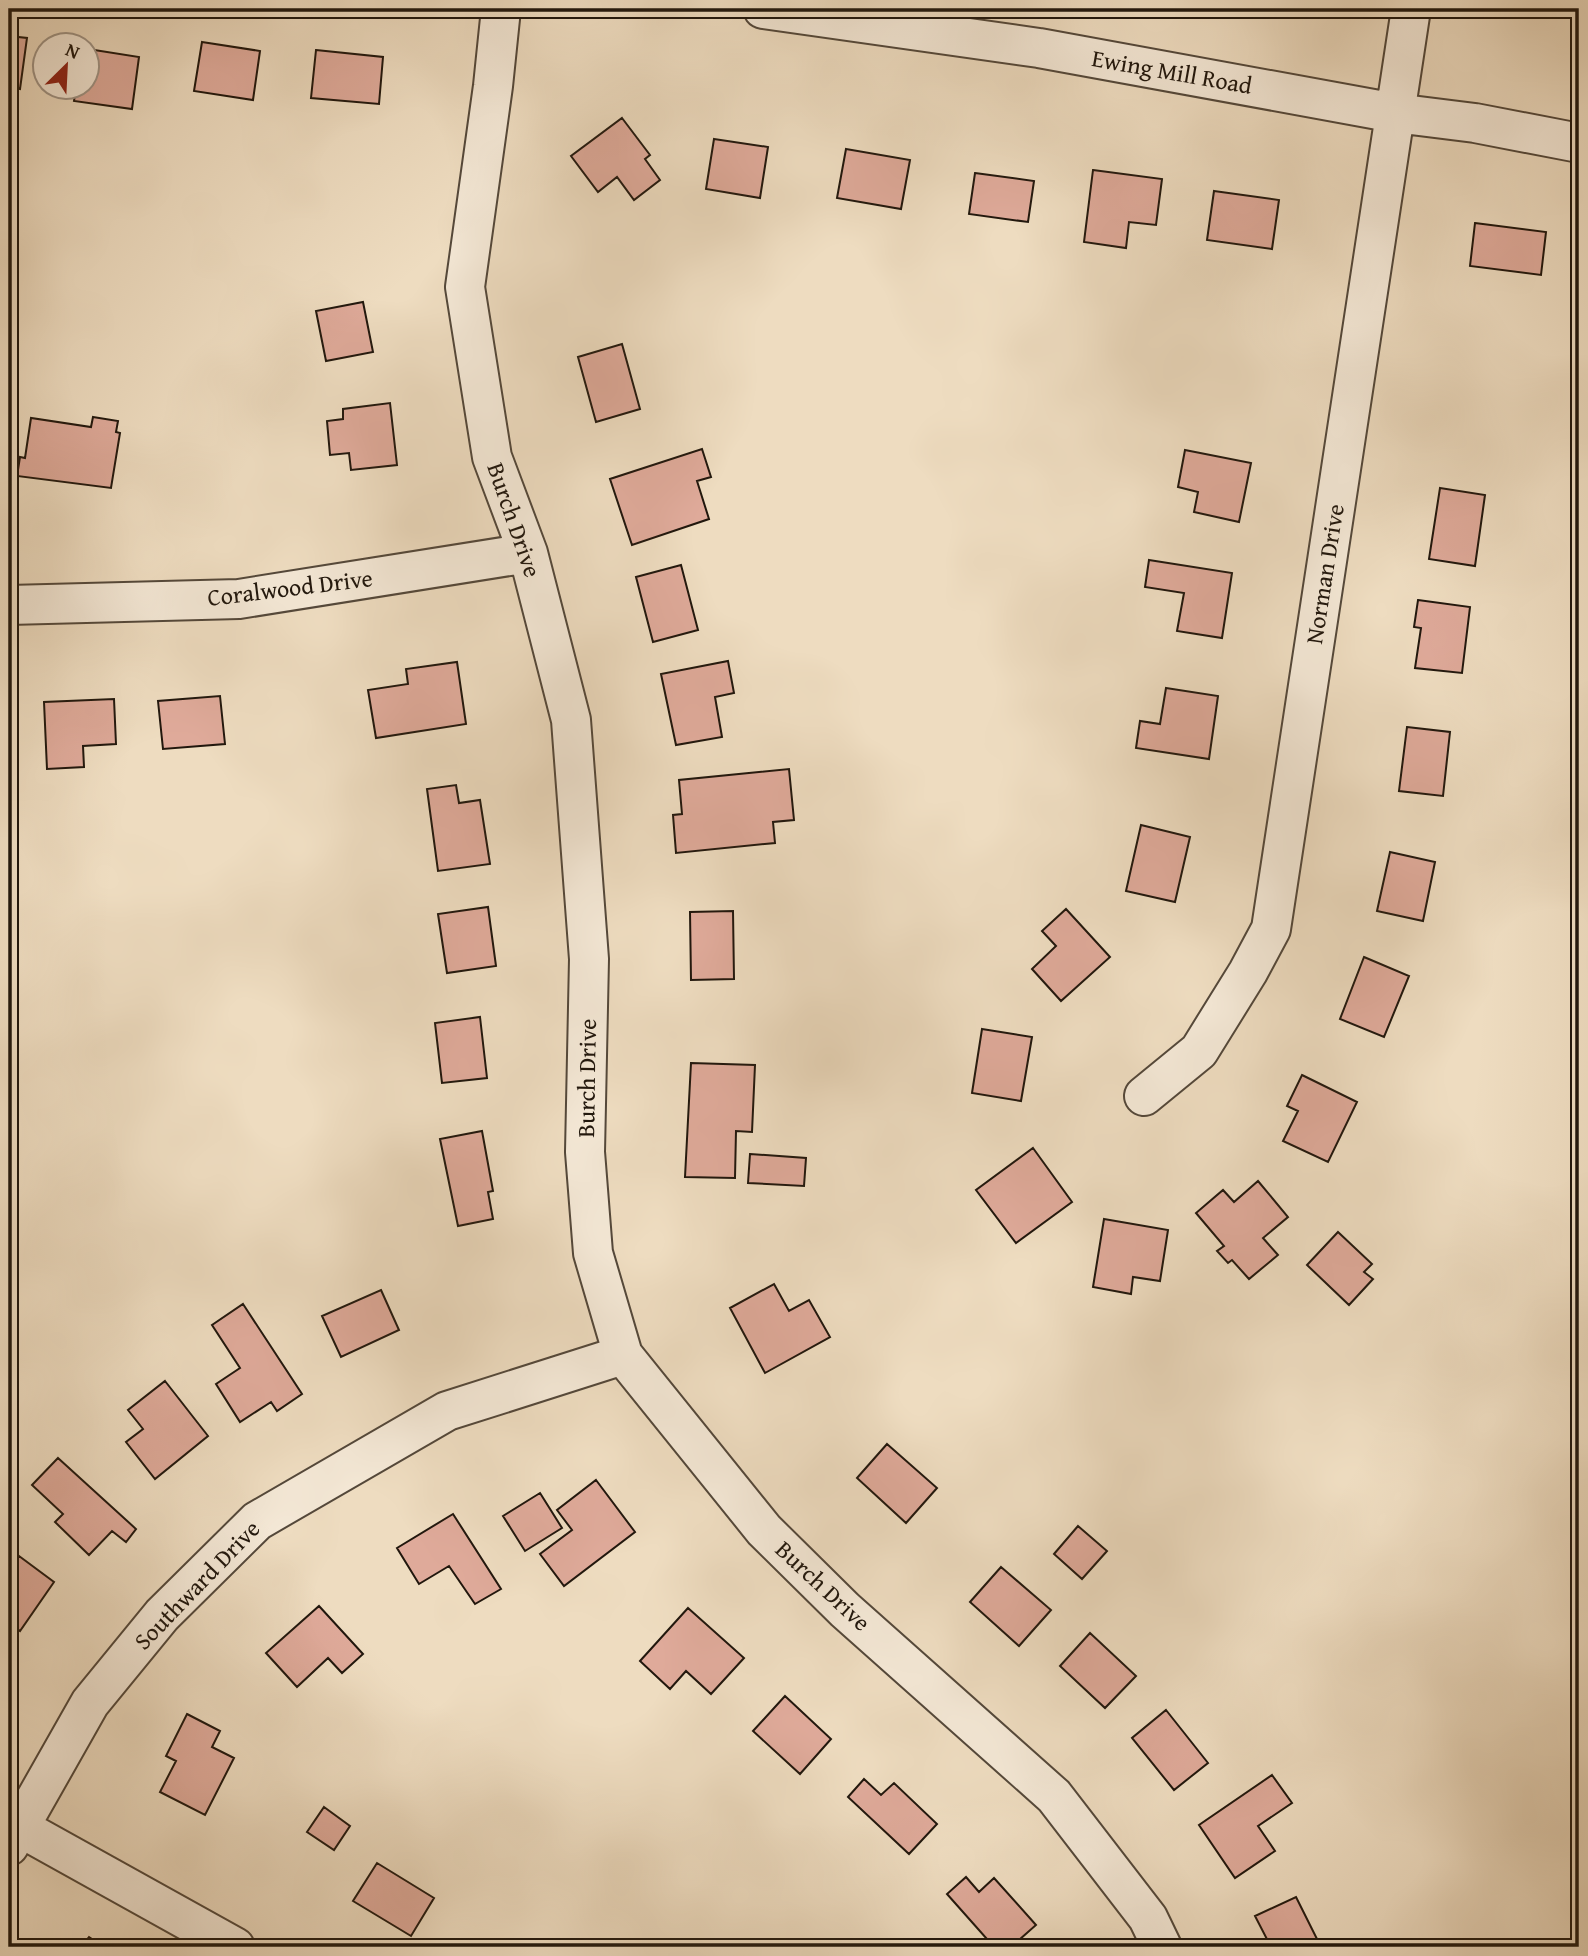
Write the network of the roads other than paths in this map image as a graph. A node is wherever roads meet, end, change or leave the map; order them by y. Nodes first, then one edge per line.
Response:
1 (501, 9) edge
2 (763, 9) edge
3 (1410, 9) edge
4 (1395, 113) junction
5 (1579, 142) edge
6 (528, 553) junction
7 (9, 604) edge
8 (1144, 1096) dead end
9 (623, 1355) junction
10 (14, 1837) edge
11 (235, 1947) edge
12 (1161, 1947) edge

1 - 6 street, Burch Drive
2 - 4 street, Ewing Mill Road
3 - 4 street, Norman Drive
4 - 5 street, Ewing Mill Road
4 - 8 street, Norman Drive
6 - 7 street, Coralwood Drive
6 - 9 street, Burch Drive
9 - 10 street, Southward Drive
9 - 12 street, Burch Drive
10 - 11 street

